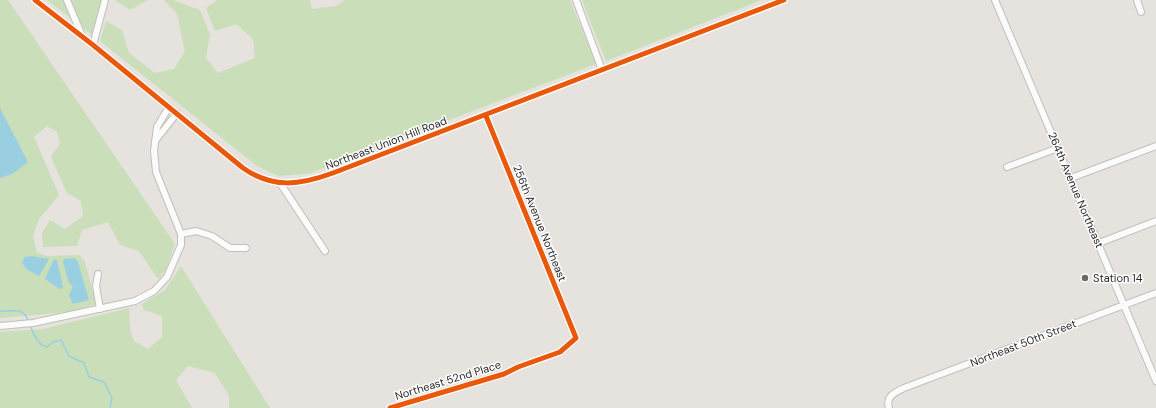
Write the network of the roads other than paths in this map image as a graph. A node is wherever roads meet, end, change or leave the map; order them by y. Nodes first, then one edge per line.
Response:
1 (35, 0) edge
2 (68, 0) edge
3 (105, 0) edge
4 (576, 0) edge
5 (784, 0) edge
6 (995, 0) edge
7 (1137, 0) edge
8 (1141, 12) dead end
9 (82, 36) junction
10 (93, 45) junction
11 (602, 70) junction
12 (169, 107) junction
13 (177, 113) junction
14 (486, 116) junction
15 (155, 141) junction
16 (1156, 146) edge
17 (1058, 148) junction
18 (1007, 167) dead end
19 (1071, 178) junction
20 (280, 183) junction
21 (1156, 221) edge
22 (181, 234) junction
23 (1099, 243) junction
24 (246, 248) dead end
25 (325, 251) dead end
26 (98, 274) dead end
27 (1156, 294) edge
28 (1124, 305) junction
29 (100, 309) junction
30 (0, 326) edge
31 (576, 338) joint
32 (1156, 381) edge
33 (390, 408) edge
34 (889, 408) edge

1 - 9 street, Northeast Union Hill Road
2 - 9 street
3 - 10 street
4 - 11 street
5 - 11 street, Northeast Union Hill Road
6 - 17 street, 264th Avenue Northeast
7 - 8 street
9 - 10 street, Northeast Union Hill Road
10 - 12 street, Northeast Union Hill Road
11 - 14 street, Northeast Union Hill Road
12 - 13 street, Northeast Union Hill Road
12 - 15 street
13 - 15 street
13 - 20 street, Northeast Union Hill Road
14 - 20 street, Northeast Union Hill Road
14 - 31 street, 256th Avenue Northeast
15 - 22 street
16 - 19 street
17 - 18 street
17 - 19 street, 264th Avenue Northeast
19 - 23 street, 264th Avenue Northeast
20 - 25 street
21 - 23 street
22 - 24 street
22 - 29 street
23 - 28 street, 264th Avenue Northeast
26 - 29 street
27 - 28 street, Northeast 50th Street
28 - 32 street, 264th Avenue Northeast
28 - 34 street, Northeast 50th Street
29 - 30 street
31 - 33 street, Northeast 52nd Place

